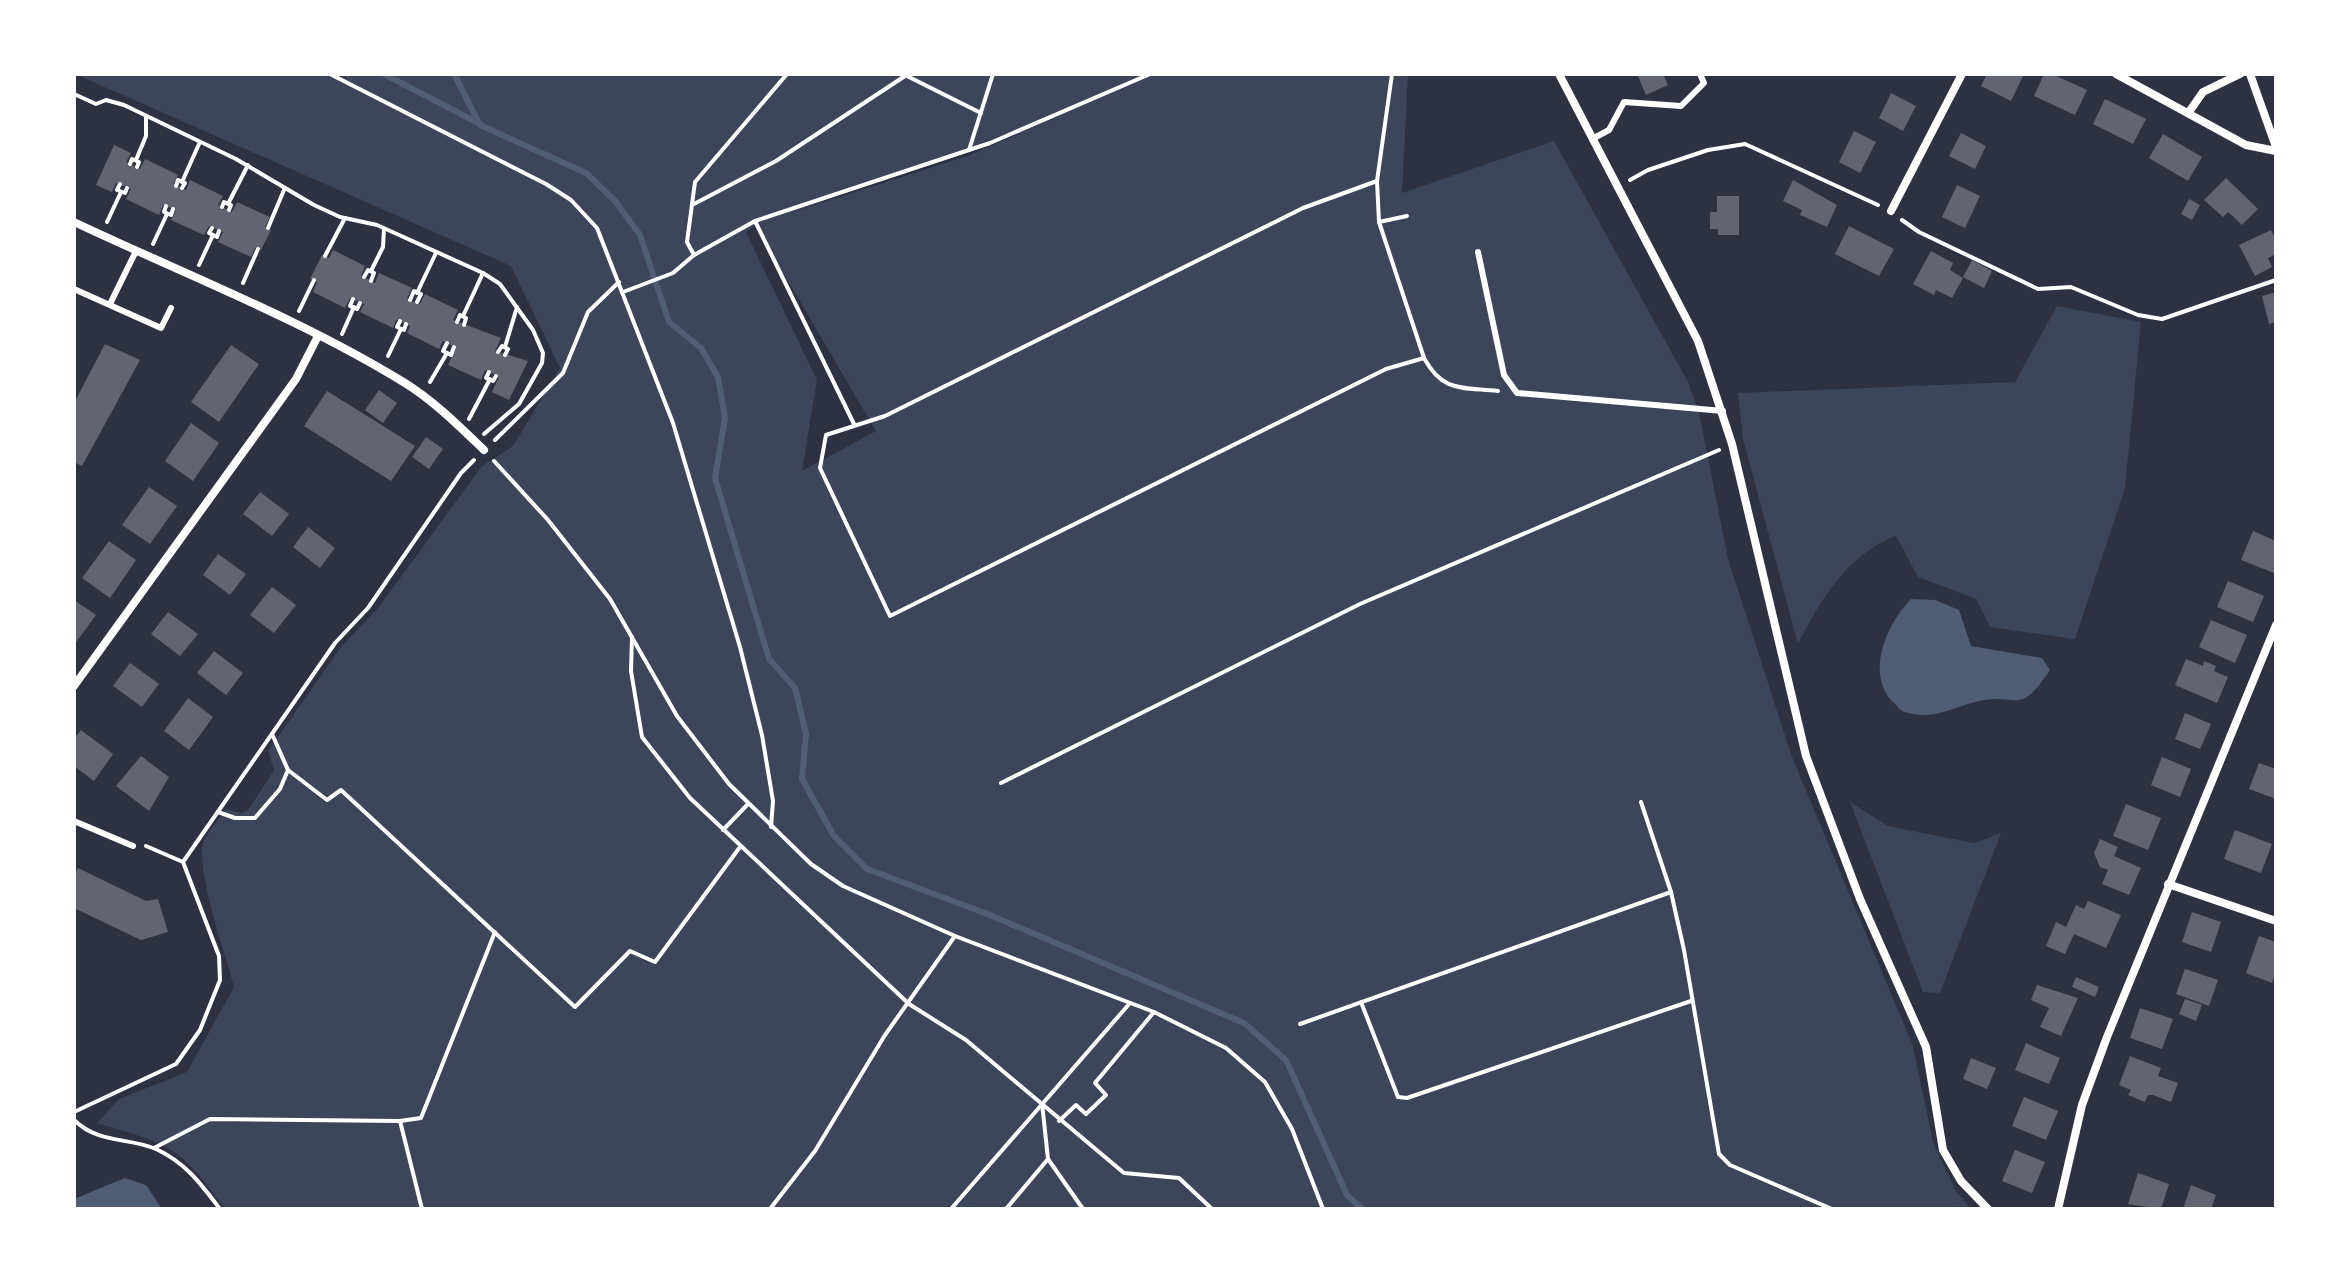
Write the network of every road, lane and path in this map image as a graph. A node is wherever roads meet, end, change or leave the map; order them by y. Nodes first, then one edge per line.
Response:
1 (330, 74) edge
2 (787, 74) edge
3 (993, 74) edge
4 (1150, 74) edge
5 (1392, 74) edge
6 (1559, 74) edge
7 (1700, 74) edge
8 (1962, 74) edge
9 (2116, 74) edge
10 (2240, 74) edge
11 (2250, 74) edge
12 (905, 75) edge
13 (74, 94) edge
14 (2189, 112) junction
15 (981, 113) junction
16 (146, 117) junction
17 (1592, 139) junction
18 (199, 143) junction
19 (2276, 149) edge
20 (969, 150) junction
21 (136, 160) junction
22 (130, 164) dead end
23 (248, 165) junction
24 (137, 167) dead end
25 (1377, 181) junction
26 (182, 182) junction
27 (120, 184) dead end
28 (176, 186) dead end
29 (1617, 187) junction
30 (127, 188) dead end
31 (182, 188) dead end
32 (284, 189) junction
33 (121, 192) junction
34 (1862, 198) dead end
35 (228, 204) junction
36 (694, 204) junction
37 (166, 206) dead end
38 (222, 207) dead end
39 (173, 209) dead end
40 (229, 210) dead end
41 (1891, 211) joint
42 (167, 214) junction
43 (1407, 216) dead end
44 (345, 218) junction
45 (755, 221) junction
46 (74, 222) edge
47 (1379, 222) junction
48 (212, 228) dead end
49 (268, 228) dead end
50 (384, 229) junction
51 (219, 231) dead end
52 (101, 234) junction
53 (213, 235) junction
54 (258, 249) dead end
55 (136, 251) junction
56 (1478, 252) dead end
57 (435, 254) junction
58 (694, 255) junction
59 (147, 256) junction
60 (325, 256) dead end
61 (371, 271) junction
62 (483, 273) junction
63 (364, 277) dead end
64 (193, 278) junction
65 (314, 280) dead end
66 (2276, 280) edge
67 (371, 281) dead end
68 (619, 282) junction
69 (74, 289) edge
70 (623, 292) junction
71 (417, 293) junction
72 (236, 298) junction
73 (353, 299) dead end
74 (410, 300) dead end
75 (417, 302) dead end
76 (360, 303) dead end
77 (110, 304) junction
78 (354, 307) junction
79 (517, 307) junction
80 (171, 308) dead end
81 (463, 316) junction
82 (400, 321) dead end
83 (457, 322) dead end
84 (293, 324) junction
85 (406, 324) dead end
86 (464, 325) dead end
87 (401, 329) junction
88 (318, 336) junction
89 (447, 343) dead end
90 (336, 346) junction
91 (454, 347) dead end
92 (505, 347) junction
93 (498, 352) dead end
94 (447, 353) junction
95 (505, 355) dead end
96 (1424, 358) junction
97 (381, 370) junction
98 (489, 372) dead end
99 (496, 376) dead end
100 (490, 379) junction
101 (1517, 393) junction
102 (421, 395) junction
103 (1723, 411) junction
104 (854, 425) junction
105 (461, 427) junction
106 (475, 442) junction
107 (1732, 444) junction
108 (484, 450) junction
109 (2276, 625) edge
110 (632, 635) junction
111 (74, 686) edge
112 (272, 734) junction
113 (288, 770) junction
114 (1001, 783) dead end
115 (1641, 802) dead end
116 (748, 804) junction
117 (218, 812) junction
118 (74, 821) edge
119 (771, 828) junction
120 (723, 830) junction
121 (133, 846) joint
122 (740, 847) junction
123 (183, 862) junction
124 (2168, 884) junction
125 (1671, 892) junction
126 (2276, 921) edge
127 (495, 932) junction
128 (955, 936) junction
129 (1691, 1001) junction
130 (1361, 1002) junction
131 (1130, 1003) junction
132 (909, 1004) junction
133 (1154, 1012) junction
134 (1300, 1024) dead end
135 (1042, 1101) junction
136 (74, 1112) edge
137 (74, 1120) edge
138 (400, 1121) junction
139 (1059, 1121) junction
140 (154, 1148) junction
141 (1048, 1159) junction
142 (220, 1209) edge
143 (422, 1209) edge
144 (770, 1209) edge
145 (951, 1209) edge
146 (1006, 1209) edge
147 (1083, 1209) edge
148 (1212, 1209) edge
149 (1323, 1209) edge
150 (1832, 1209) edge
151 (1988, 1209) edge
152 (2058, 1209) edge

1 - 68 path
2 - 36 path
3 - 15 path
4 - 20 path
5 - 25 path
6 - 17 street
7 - 17 lane
8 - 41 street
9 - 14 street
10 - 14 street
11 - 19 street
12 - 15 path
12 - 36 path
13 - 16 path
14 - 19 street
15 - 20 path
16 - 18 path
16 - 21 path
17 - 29 street
18 - 23 path
18 - 26 path
20 - 45 path
21 - 22 path
21 - 24 path
23 - 32 path
23 - 35 path
25 - 47 path
25 - 104 path
26 - 28 path
26 - 31 path
27 - 33 path
29 - 34 path
29 - 103 street
30 - 33 path
32 - 44 path
32 - 49 path
33 - 52 path
35 - 38 path
35 - 40 path
36 - 58 path
37 - 42 path
39 - 42 path
41 - 66 path
42 - 59 path
43 - 47 path
44 - 50 path
44 - 60 path
45 - 58 path
45 - 104 path
46 - 52 street
47 - 96 path
48 - 53 path
50 - 57 path
50 - 61 path
51 - 53 path
52 - 55 street
53 - 64 path
54 - 72 path
55 - 59 street
55 - 77 lane
56 - 101 lane
57 - 62 path
57 - 71 path
58 - 70 path
59 - 64 street
61 - 63 path
61 - 67 path
62 - 79 path
62 - 81 path
64 - 72 street
65 - 84 path
68 - 70 path
68 - 108 path
69 - 77 lane
70 - 119 path
71 - 74 path
71 - 75 path
72 - 84 street
73 - 78 path
76 - 78 path
77 - 80 lane
78 - 90 path
79 - 92 path
79 - 106 path
81 - 83 path
81 - 86 path
82 - 87 path
84 - 88 street
85 - 87 path
87 - 97 path
88 - 90 street
88 - 111 street
89 - 94 path
90 - 97 street
91 - 94 path
92 - 93 path
92 - 95 path
94 - 102 path
96 - 101 path
96 - 104 path
97 - 102 street
98 - 100 path
99 - 100 path
100 - 105 path
101 - 103 lane
102 - 105 street
103 - 107 street
105 - 106 street
106 - 108 street
107 - 114 path
107 - 151 street
108 - 110 path
108 - 112 path
109 - 124 street
110 - 116 path
110 - 120 path
112 - 113 path
112 - 117 path
113 - 117 path
113 - 127 path
115 - 125 path
116 - 119 path
116 - 120 path
117 - 123 path
118 - 121 lane
119 - 128 path
120 - 122 path
121 - 123 path
122 - 127 path
122 - 132 path
123 - 136 path
124 - 126 street
124 - 152 street
125 - 129 path
125 - 130 path
127 - 138 path
128 - 131 path
128 - 132 path
129 - 130 path
129 - 150 path
130 - 134 path
131 - 133 path
131 - 135 path
132 - 135 path
132 - 144 path
133 - 139 path
133 - 149 path
135 - 139 path
135 - 141 path
135 - 145 path
137 - 140 path
138 - 140 path
138 - 143 path
139 - 148 path
140 - 142 path
141 - 146 path
141 - 147 path

